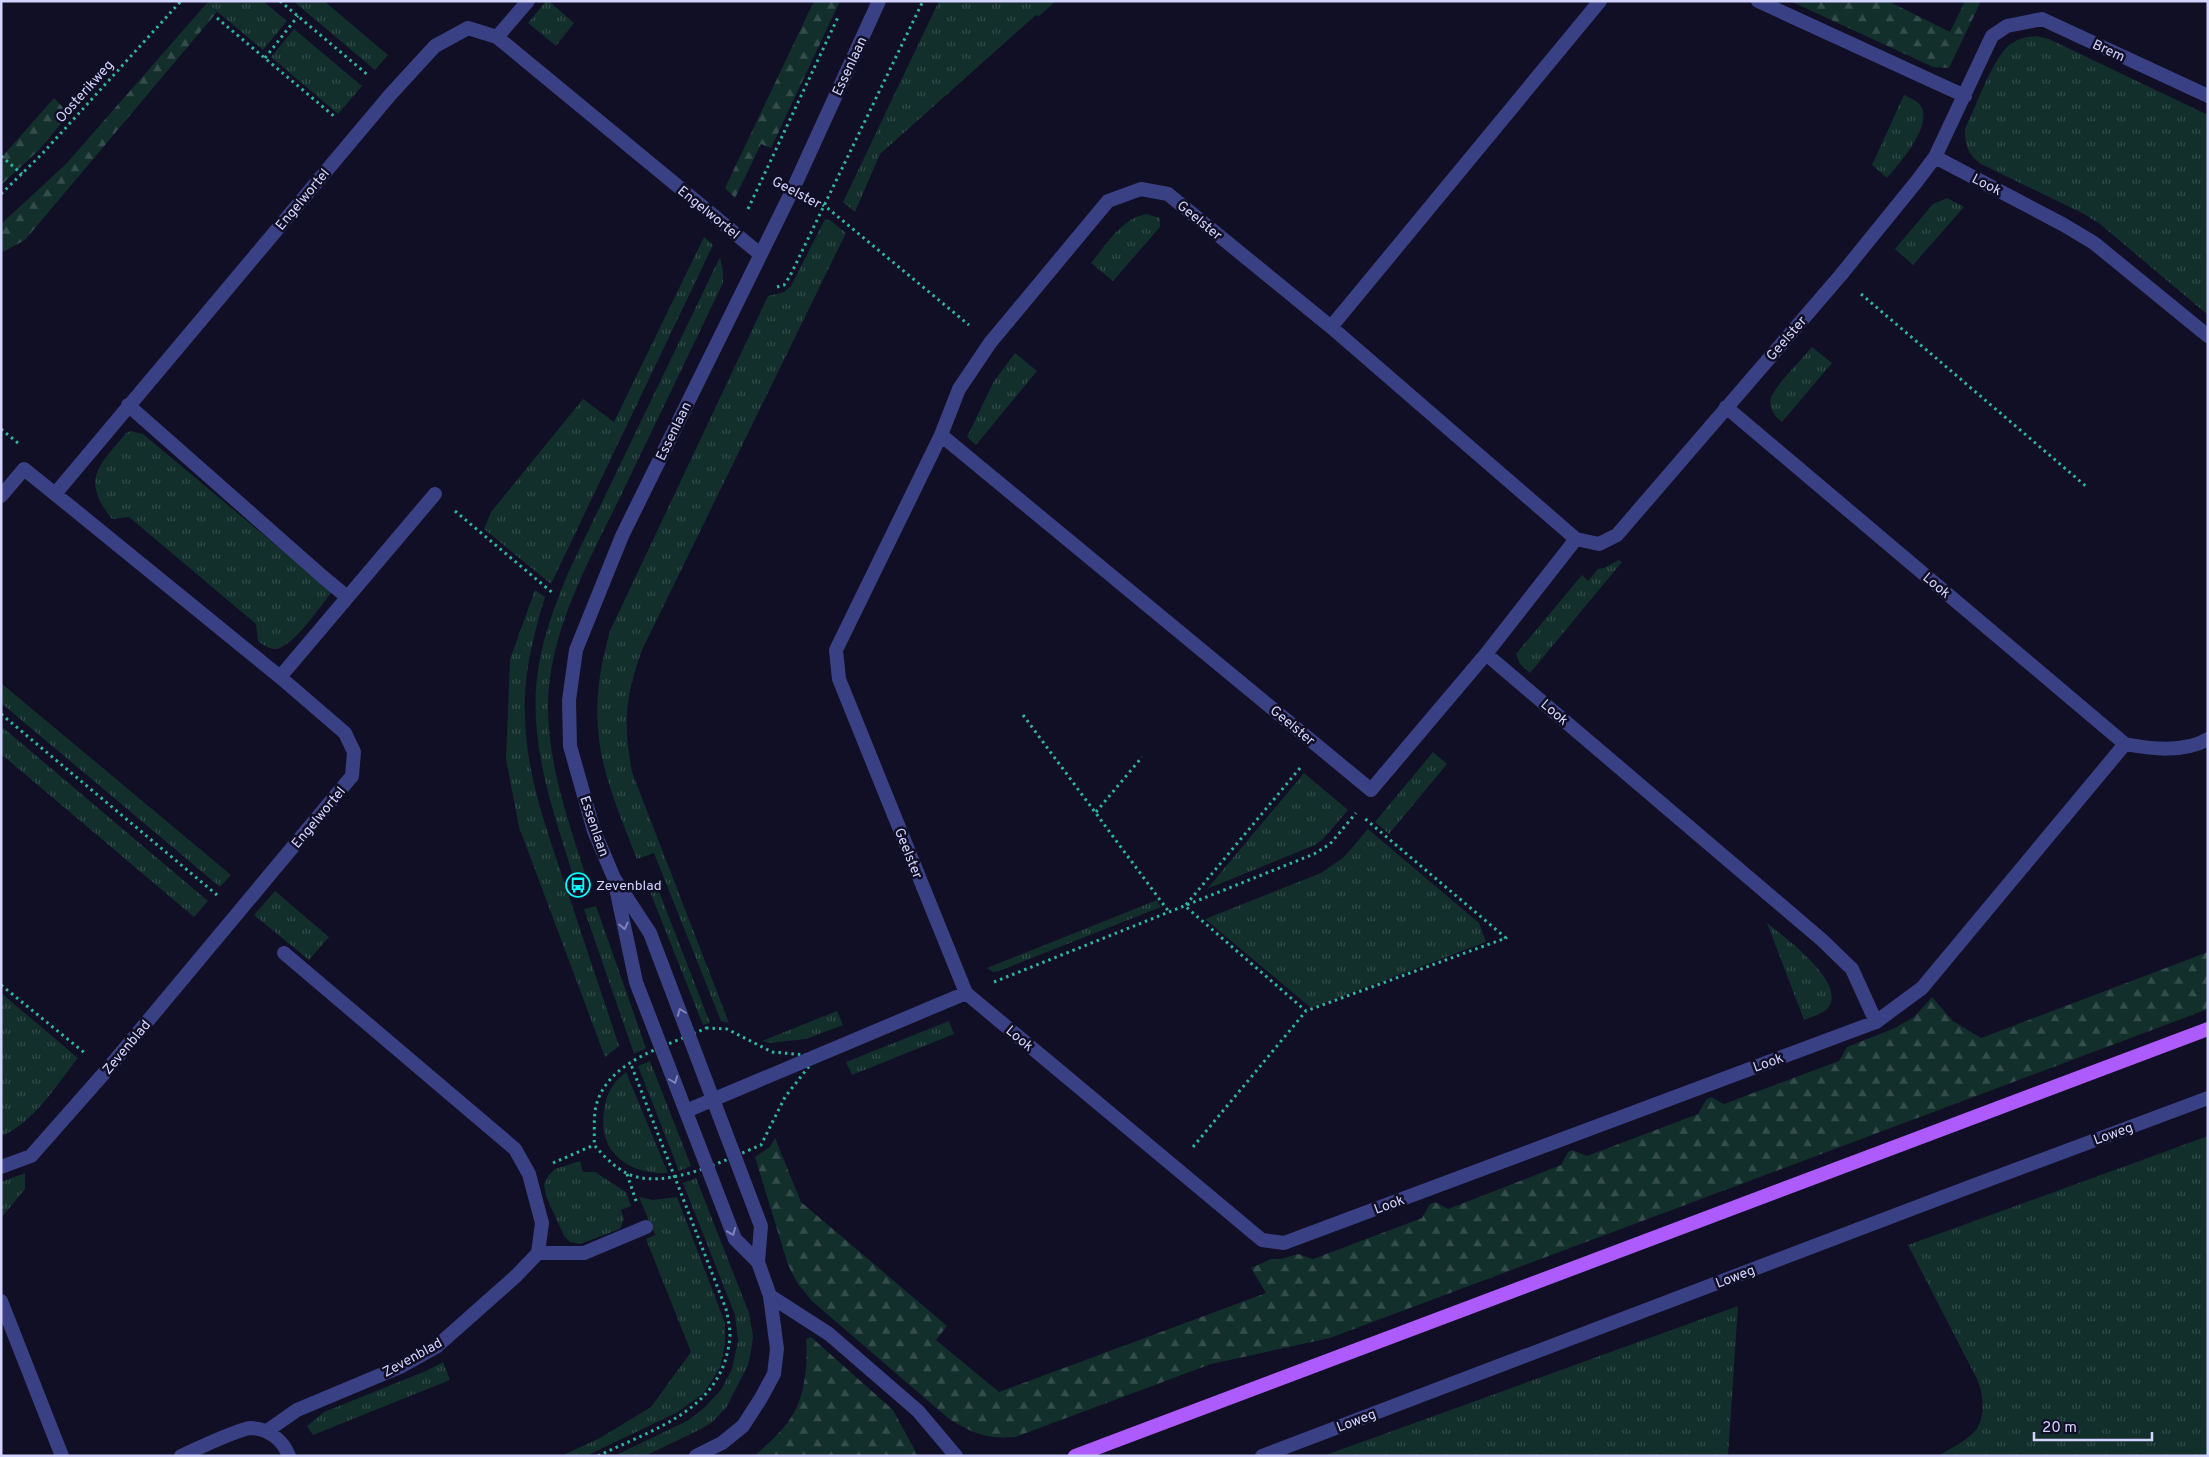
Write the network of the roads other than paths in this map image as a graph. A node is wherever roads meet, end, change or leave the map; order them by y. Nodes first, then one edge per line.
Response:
1 (528, 1) edge
2 (879, 1) edge
3 (1600, 1) edge
4 (1758, 1) edge
5 (2007, 26) joint
6 (497, 37) junction
7 (1965, 96) junction
8 (2208, 96) edge
9 (1935, 157) junction
10 (760, 254) junction
11 (1331, 327) junction
12 (2208, 336) edge
13 (128, 406) junction
14 (1726, 407) junction
15 (941, 435) junction
16 (55, 494) junction
17 (435, 494) road end
18 (1, 496) edge
19 (1576, 539) junction
20 (347, 597) junction
21 (1486, 654) junction
22 (280, 677) junction
23 (2208, 738) edge
24 (2125, 744) junction
25 (614, 878) junction
26 (238, 912) joint
27 (284, 954) dead end
28 (966, 993) junction
29 (1876, 1022) junction
30 (2208, 1029) edge
31 (714, 1098) junction
32 (2208, 1098) edge
33 (686, 1111) junction
34 (1, 1167) edge
35 (646, 1227) dead end
36 (538, 1253) junction
37 (758, 1262) junction
38 (770, 1296) junction
39 (1, 1300) edge
40 (268, 1431) junction
41 (62, 1456) edge
42 (181, 1456) edge
43 (289, 1456) edge
44 (696, 1456) edge
45 (956, 1456) edge
46 (1075, 1456) edge
47 (1262, 1456) edge

1 - 6 street
2 - 10 street, Essenlaan
3 - 11 street
4 - 7 street
5 - 7 street, Geelster
5 - 8 street, Brem
6 - 10 street, Engelwortel
6 - 13 street, Engelwortel
7 - 9 street, Geelster
9 - 12 street, Look
9 - 14 street, Geelster
10 - 25 street, Essenlaan
11 - 15 street, Geelster
11 - 19 street, Geelster
13 - 16 street, Engelwortel
13 - 20 street
14 - 19 street, Geelster
14 - 24 street, Look
15 - 21 street, Geelster
15 - 28 street, Geelster
16 - 18 street, Engelwortel
16 - 22 street, Engelwortel
17 - 20 street
19 - 21 street, Geelster
20 - 22 street
21 - 29 street, Look
22 - 26 street, Engelwortel
23 - 24 street
24 - 29 street, Look
31 -> 25 street, Essenlaan
25 -> 33 street, Essenlaan
26 - 34 street, Zevenblad
27 - 36 street
28 - 29 street, Look
28 - 31 street
30 - 46 main road
31 - 33 street
31 - 37 street, Essenlaan
32 - 47 street, Loweg
33 -> 37 street, Essenlaan
35 - 36 street
36 - 40 street, Zevenblad
37 - 38 street, Essenlaan
38 - 44 street, Essenlaan
38 - 45 street
39 - 41 street
40 - 42 street
40 - 43 street

